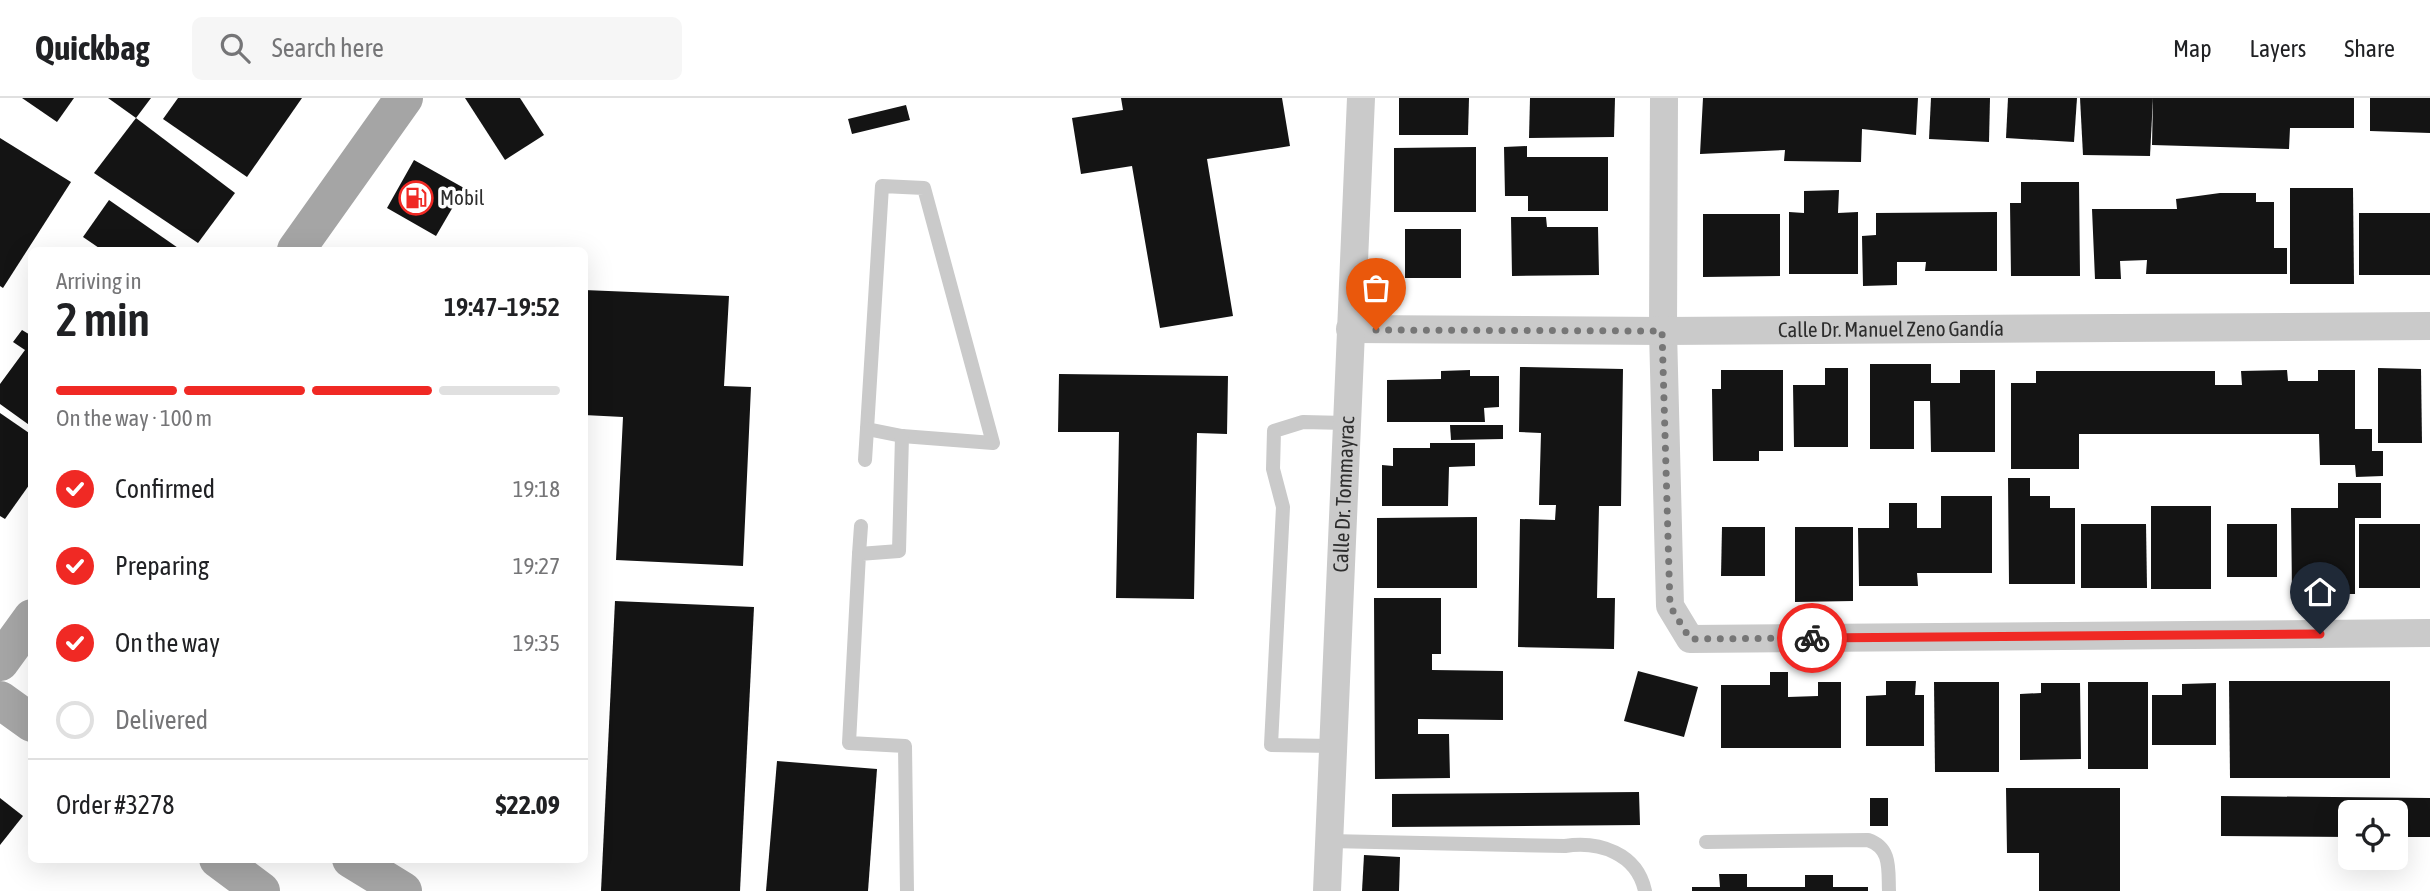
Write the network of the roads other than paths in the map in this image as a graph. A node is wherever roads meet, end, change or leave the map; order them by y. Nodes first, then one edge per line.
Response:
1 (404, 98) edge
2 (1361, 98) edge
3 (1664, 98) edge
4 (298, 247) edge
5 (2430, 326) edge
6 (1350, 330) junction
7 (1662, 331) junction
8 (1346, 423) junction
9 (867, 429) junction
10 (902, 436) junction
11 (865, 460) dead end
12 (861, 526) dead end
13 (859, 554) junction
14 (22, 624) edge
15 (2430, 633) edge
16 (0, 662) edge
17 (0, 700) edge
18 (28, 720) edge
19 (1333, 746) junction
20 (1329, 841) junction
21 (1706, 842) dead end
22 (223, 863) edge
23 (358, 863) edge
24 (261, 891) edge
25 (403, 891) edge
26 (907, 891) edge
27 (1327, 891) edge
28 (1645, 891) edge
29 (1889, 891) edge

1 - 4 main road
2 - 6 street, Calle Dr. Tommayrac
3 - 7 street
5 - 7 street, Calle Dr. Manuel Zeno Gandía
6 - 7 street, Calle Dr. Manuel Zeno Gandía
6 - 8 street, Calle Dr. Tommayrac
7 - 15 street
8 - 19 street, Calle Dr. Tommayrac
8 - 19 lane
9 - 10 lane
9 - 10 lane
9 - 11 lane
10 - 13 lane
12 - 13 lane
13 - 26 lane
14 - 16 main road
17 - 18 main road
19 - 20 street, Calle Dr. Tommayrac
20 - 27 street, Calle Dr. Tommayrac
20 - 28 lane
21 - 29 lane
22 - 24 main road
23 - 25 main road

